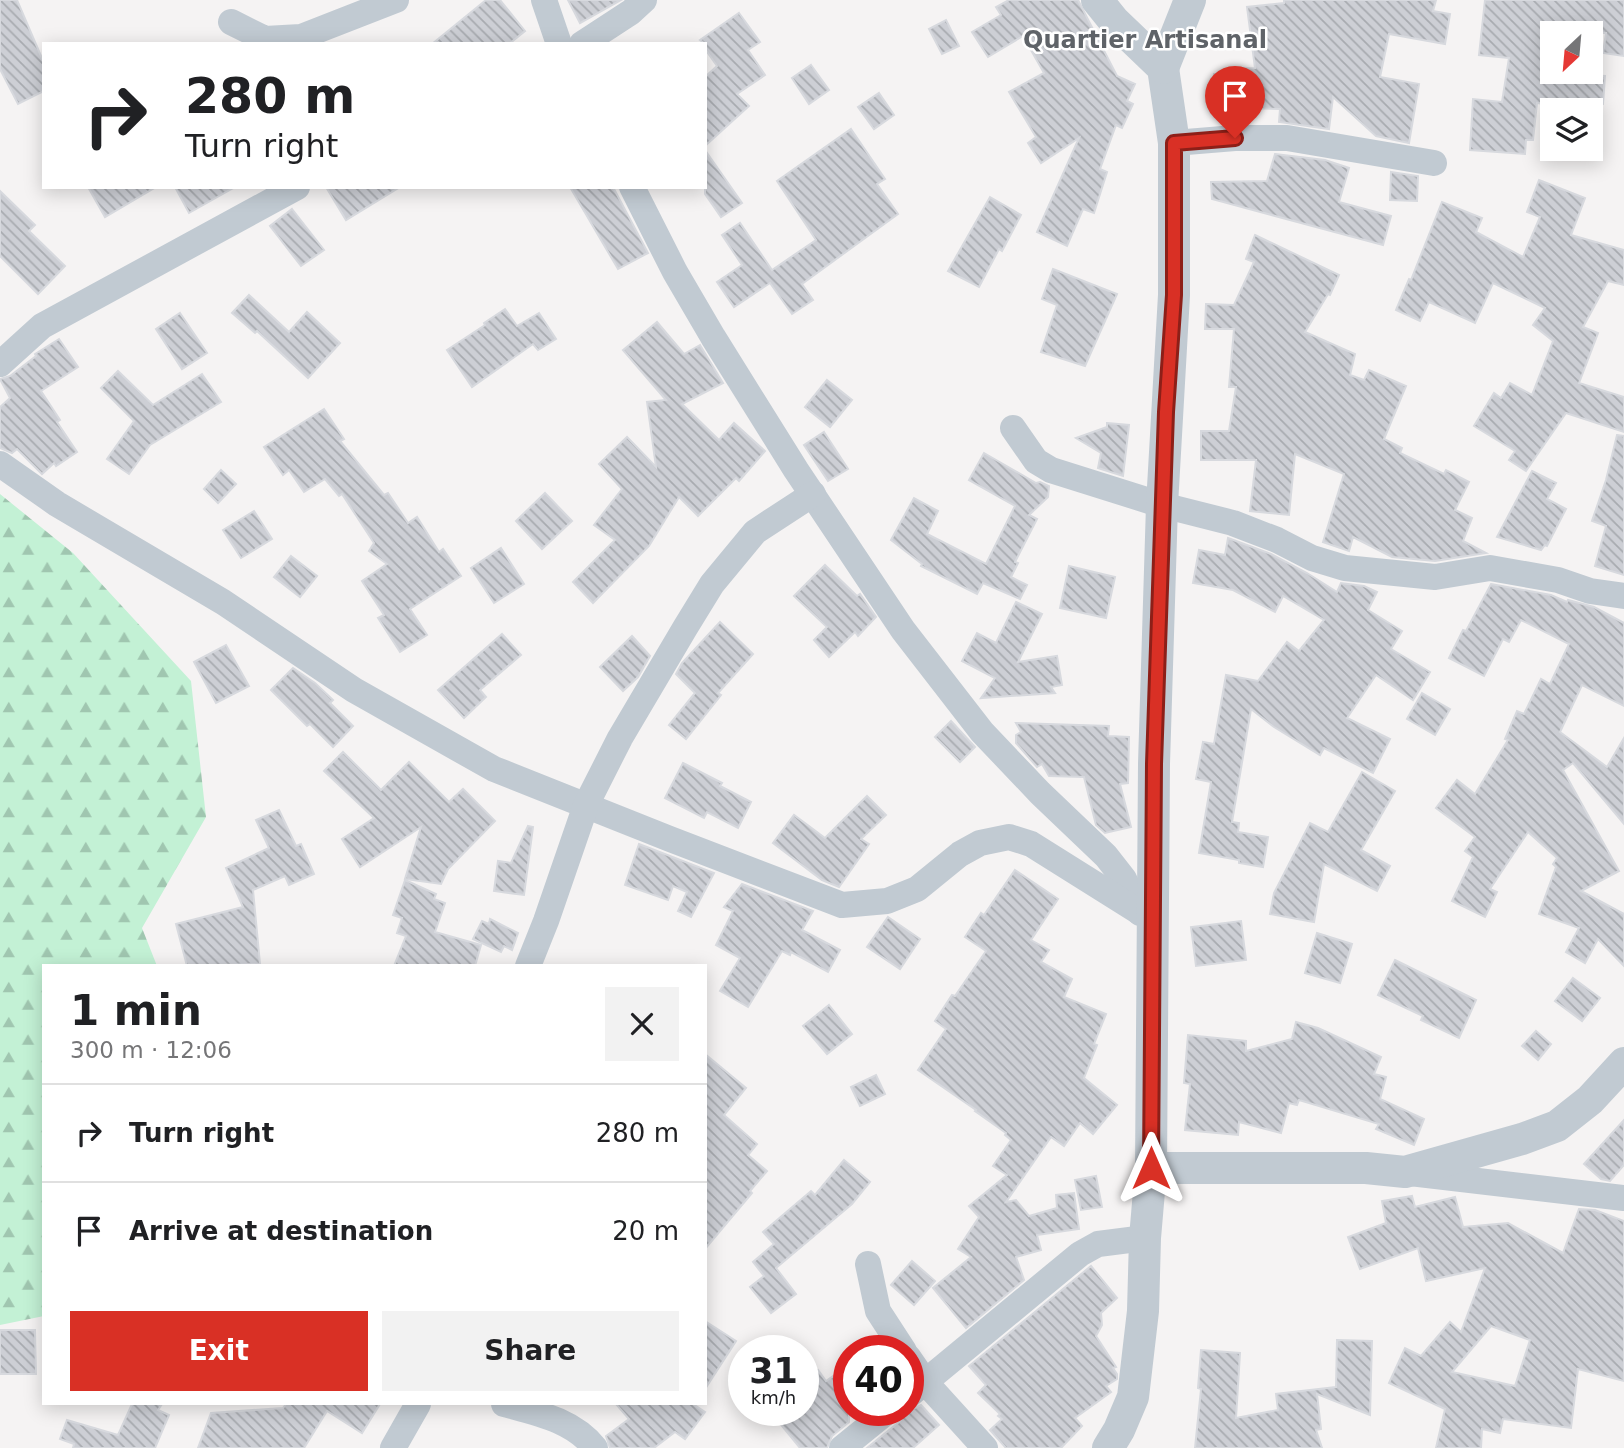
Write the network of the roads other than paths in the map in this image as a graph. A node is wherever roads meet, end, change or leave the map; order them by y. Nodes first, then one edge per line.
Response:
1 (396, 0) edge
2 (544, 0) edge
3 (644, 0) edge
4 (1097, 0) edge
5 (1190, 0) edge
6 (231, 22) dead end
7 (558, 42) edge
8 (585, 42) edge
9 (1163, 68) junction
10 (1174, 143) junction
11 (1434, 163) dead end
12 (293, 189) edge
13 (633, 189) edge
14 (0, 363) edge
15 (1013, 428) dead end
16 (0, 464) edge
17 (813, 494) junction
18 (1161, 505) junction
19 (1624, 596) edge
20 (586, 806) junction
21 (1146, 921) junction
22 (529, 964) edge
23 (1624, 1063) edge
24 (1151, 1168) junction
25 (1405, 1172) junction
26 (1624, 1198) edge
27 (1145, 1238) junction
28 (868, 1265) dead end
29 (893, 1335) edge
30 (924, 1384) edge
31 (924, 1396) edge
32 (417, 1405) edge
33 (508, 1405) edge
34 (869, 1426) edge
35 (1117, 1442) edge
36 (393, 1448) edge
37 (595, 1448) edge
38 (842, 1448) edge
39 (985, 1448) edge

1 - 6 street
2 - 7 street
3 - 8 street
4 - 9 street
5 - 9 street
9 - 10 street
10 - 11 street
10 - 18 street
12 - 14 street
13 - 17 street
15 - 18 street
16 - 20 street
17 - 20 street
17 - 21 street
18 - 19 street
18 - 21 street
20 - 21 street
20 - 22 street
21 - 24 street
23 - 25 street
24 - 25 street
24 - 27 street
25 - 26 street
27 - 30 street
27 - 35 street
28 - 29 street
31 - 39 street
32 - 36 street
33 - 37 street
34 - 38 street

